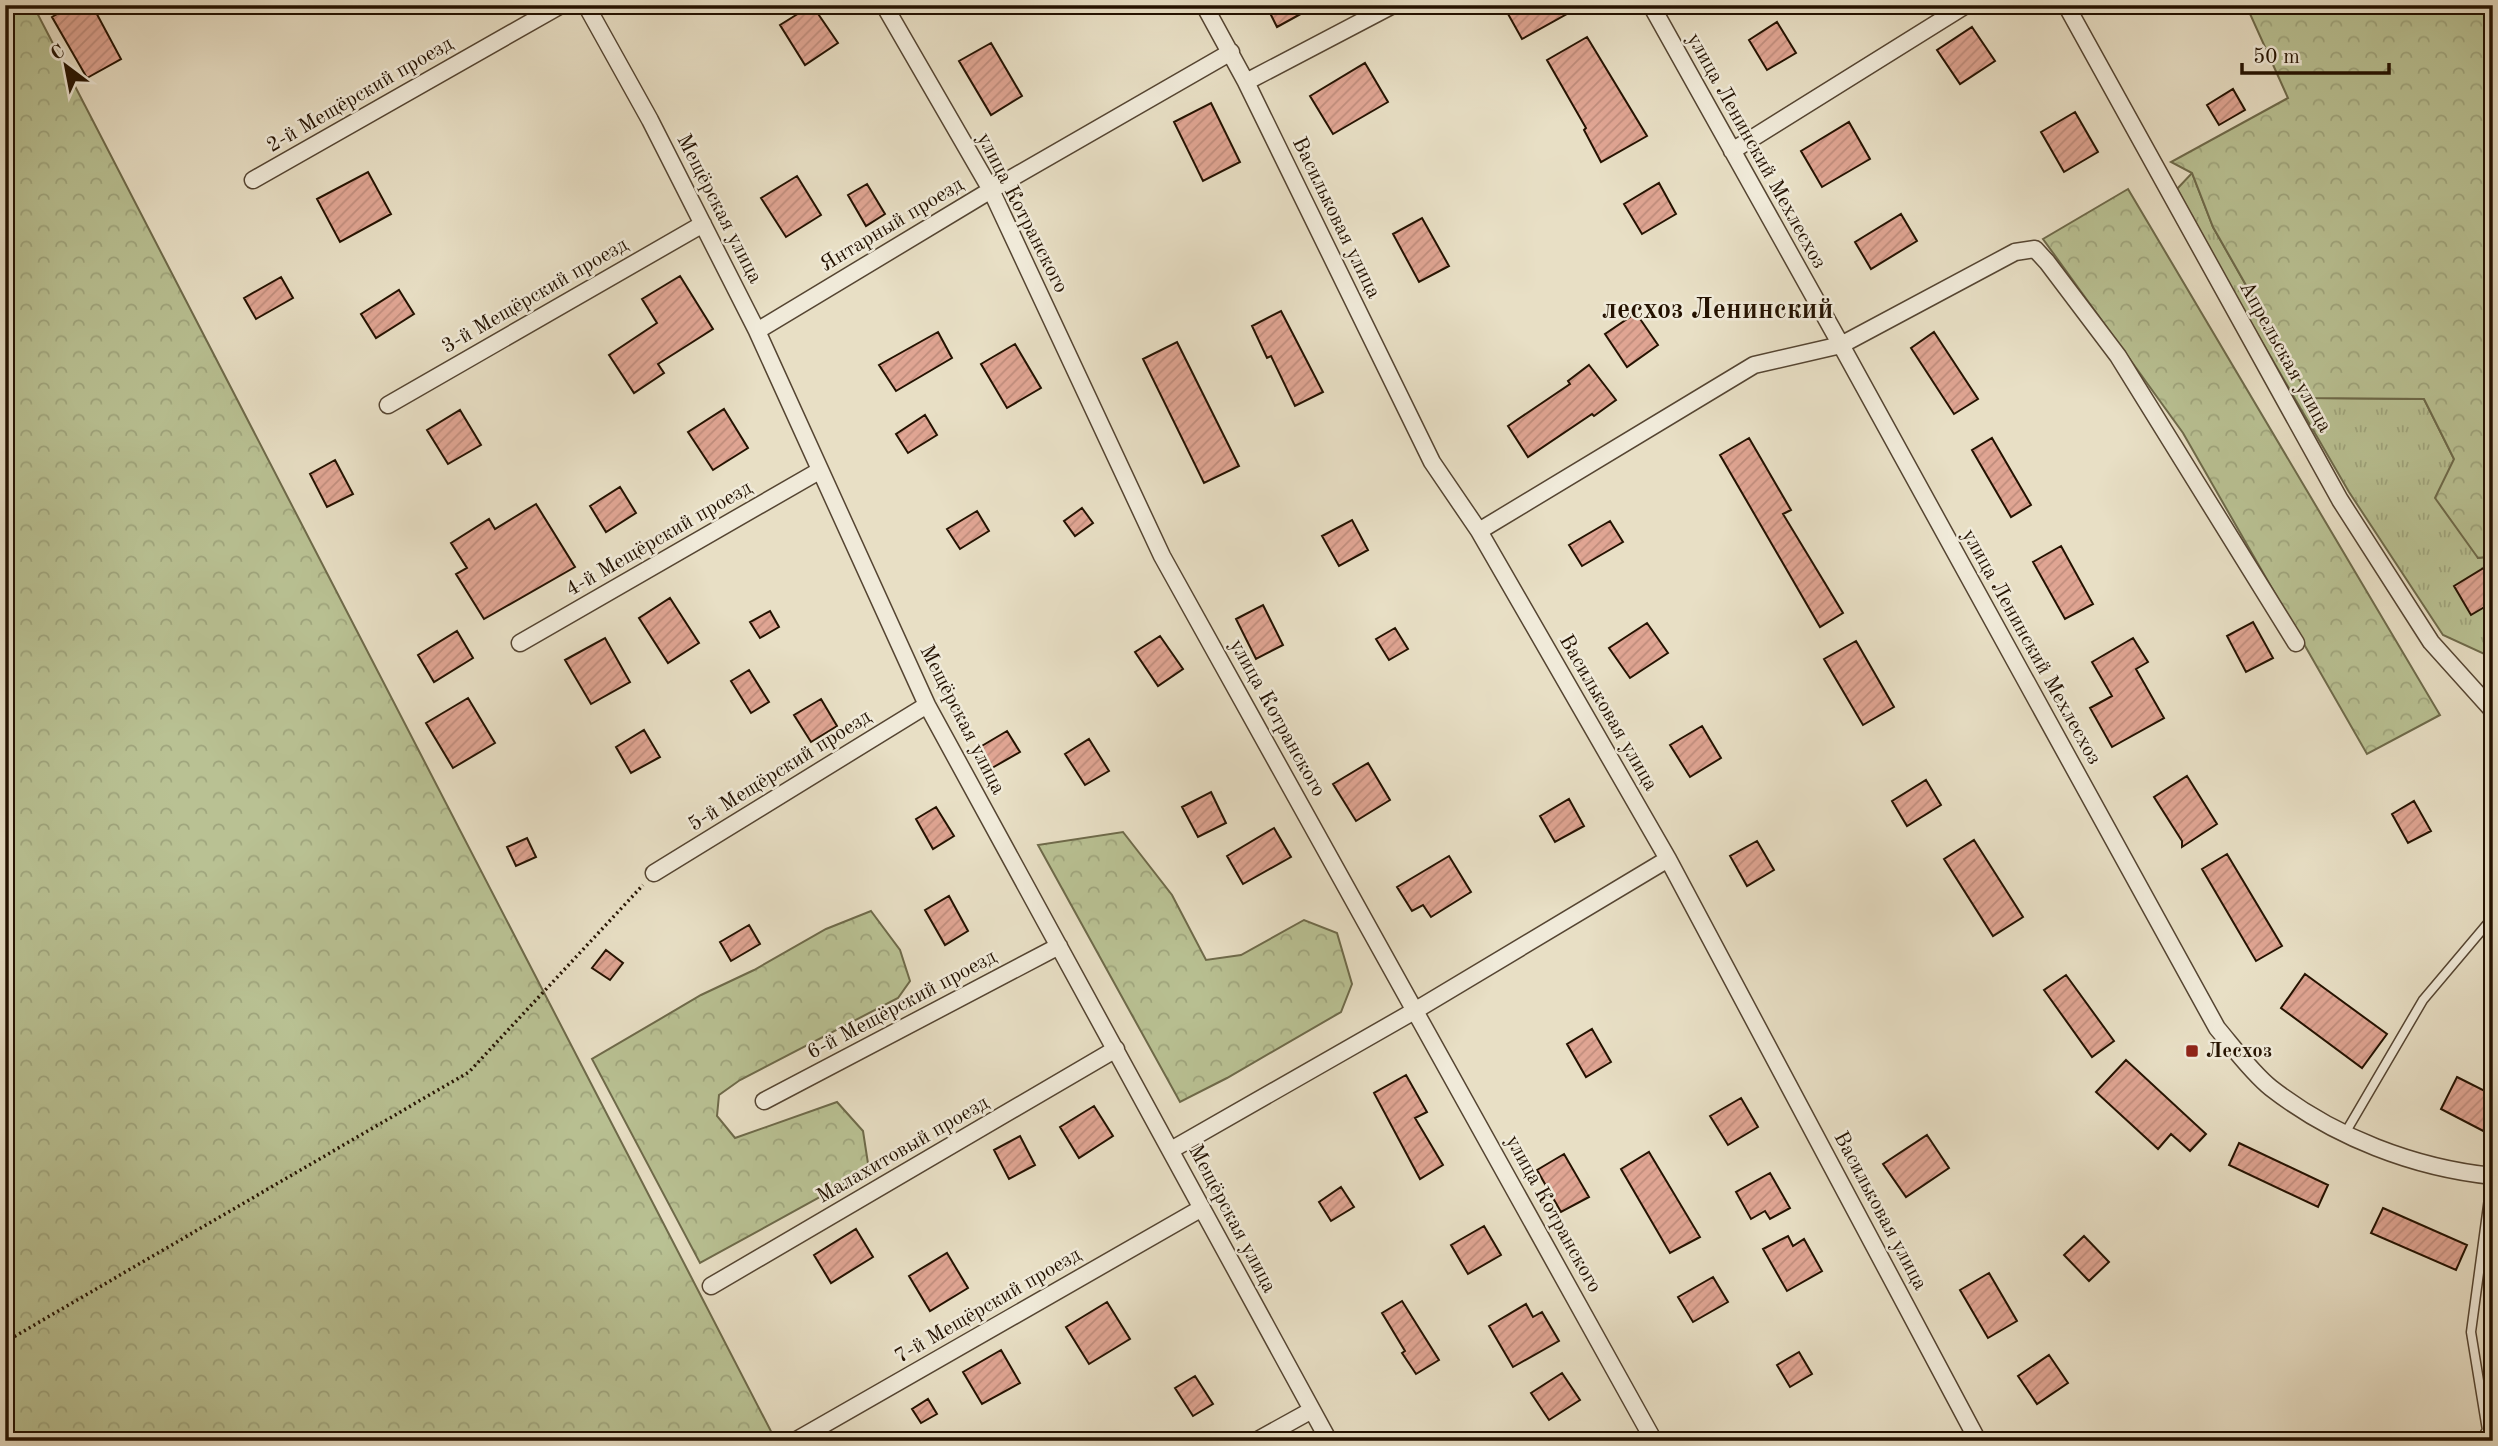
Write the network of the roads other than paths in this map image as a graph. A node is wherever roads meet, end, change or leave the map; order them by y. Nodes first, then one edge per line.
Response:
1 (561, 5) edge
2 (586, 5) edge
3 (884, 5) edge
4 (1204, 5) edge
5 (1393, 5) edge
6 (1651, 5) edge
7 (1966, 5) edge
8 (2066, 5) edge
9 (1231, 52) junction
10 (1247, 82) junction
11 (1732, 151) junction
12 (253, 180) dead end
13 (991, 190) junction
14 (703, 224) junction
15 (757, 331) junction
16 (1841, 345) junction
17 (388, 405) dead end
18 (819, 471) junction
19 (1479, 531) junction
20 (520, 643) dead end
21 (2296, 643) dead end
22 (927, 705) junction
23 (2493, 710) edge
24 (1668, 859) junction
25 (654, 873) road end
26 (2493, 916) edge
27 (1059, 946) junction
28 (1416, 1010) junction
29 (1116, 1049) junction
30 (764, 1101) dead end
31 (2344, 1135) junction
32 (1171, 1150) junction
33 (2492, 1176) edge
34 (1202, 1208) junction
35 (711, 1286) dead end
36 (1312, 1410) junction
37 (795, 1441) edge
38 (1256, 1441) edge
39 (1329, 1441) edge
40 (1654, 1441) edge
41 (1978, 1441) edge
42 (2480, 1441) edge

1 - 12 street, 2-й Мещёрский проезд
2 - 14 street, Мещёрская улица
3 - 13 street, улица Котранского
4 - 9 street, Васильковая улица
5 - 10 street
6 - 11 street, улица Ленинский Мехлесхоз
7 - 11 street
8 - 23 street, Апрельская улица
9 - 10 street, Васильковая улица
9 - 13 street, Янтарный проезд
10 - 19 street, Васильковая улица
11 - 16 street, улица Ленинский Мехлесхоз
13 - 15 street, Янтарный проезд
13 - 28 street, улица Котранского
14 - 15 street, Мещёрская улица
14 - 17 street, 3-й Мещёрский проезд
15 - 18 street, Мещёрская улица
16 - 19 street
16 - 21 street
16 - 31 street, улица Ленинский Мехлесхоз
18 - 20 street, 4-й Мещёрский проезд
18 - 22 street, Мещёрская улица
19 - 24 street, Васильковая улица
22 - 25 street, 5-й Мещёрский проезд
22 - 27 street, Мещёрская улица
24 - 28 street
24 - 41 street, Васильковая улица
26 - 31 lane
27 - 29 street, Мещёрская улица
27 - 30 street, 6-й Мещёрский проезд
28 - 32 street
28 - 40 street, улица Котранского
29 - 32 street, Мещёрская улица
29 - 35 street, Малахитовый проезд
31 - 33 street, улица Ленинский Мехлесхоз
32 - 34 street, Мещёрская улица
33 - 42 lane
34 - 36 street, Мещёрская улица
34 - 37 street, 7-й Мещёрский проезд
36 - 38 street
36 - 39 street, Мещёрская улица

